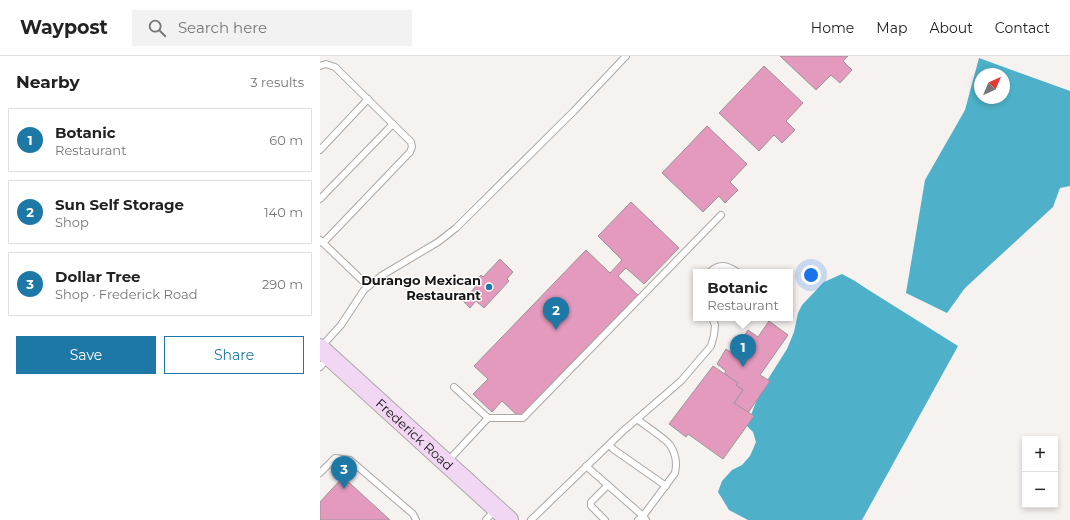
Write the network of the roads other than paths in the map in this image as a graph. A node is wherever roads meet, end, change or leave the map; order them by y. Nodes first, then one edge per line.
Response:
1 (626, 56) edge
2 (320, 66) edge
3 (368, 99) junction
4 (393, 124) junction
5 (320, 150) edge
6 (320, 199) edge
7 (721, 215) dead end
8 (322, 242) edge
9 (712, 269) edge
10 (732, 269) edge
11 (368, 286) junction
12 (714, 321) edge
13 (322, 355) edge
14 (454, 387) dead end
15 (488, 418) junction
16 (636, 419) junction
17 (610, 445) junction
18 (446, 463) junction
19 (586, 466) junction
20 (320, 473) edge
21 (608, 485) junction
22 (666, 486) junction
23 (497, 516) edge
24 (642, 519) edge
25 (416, 520) edge
26 (531, 520) edge
27 (605, 520) edge

1 - 11 lane
2 - 3 lane
3 - 4 lane
3 - 5 lane
4 - 6 lane
4 - 8 lane
7 - 15 lane
8 - 11 lane
9 - 10 lane
11 - 13 lane
12 - 16 lane
13 - 18 main road, Frederick Road
14 - 15 lane
15 - 18 lane
16 - 17 lane
16 - 22 lane
17 - 19 lane
17 - 22 lane
18 - 23 main road, Frederick Road
19 - 21 lane
19 - 26 lane
20 - 25 lane
21 - 24 lane
21 - 27 lane
22 - 24 lane

